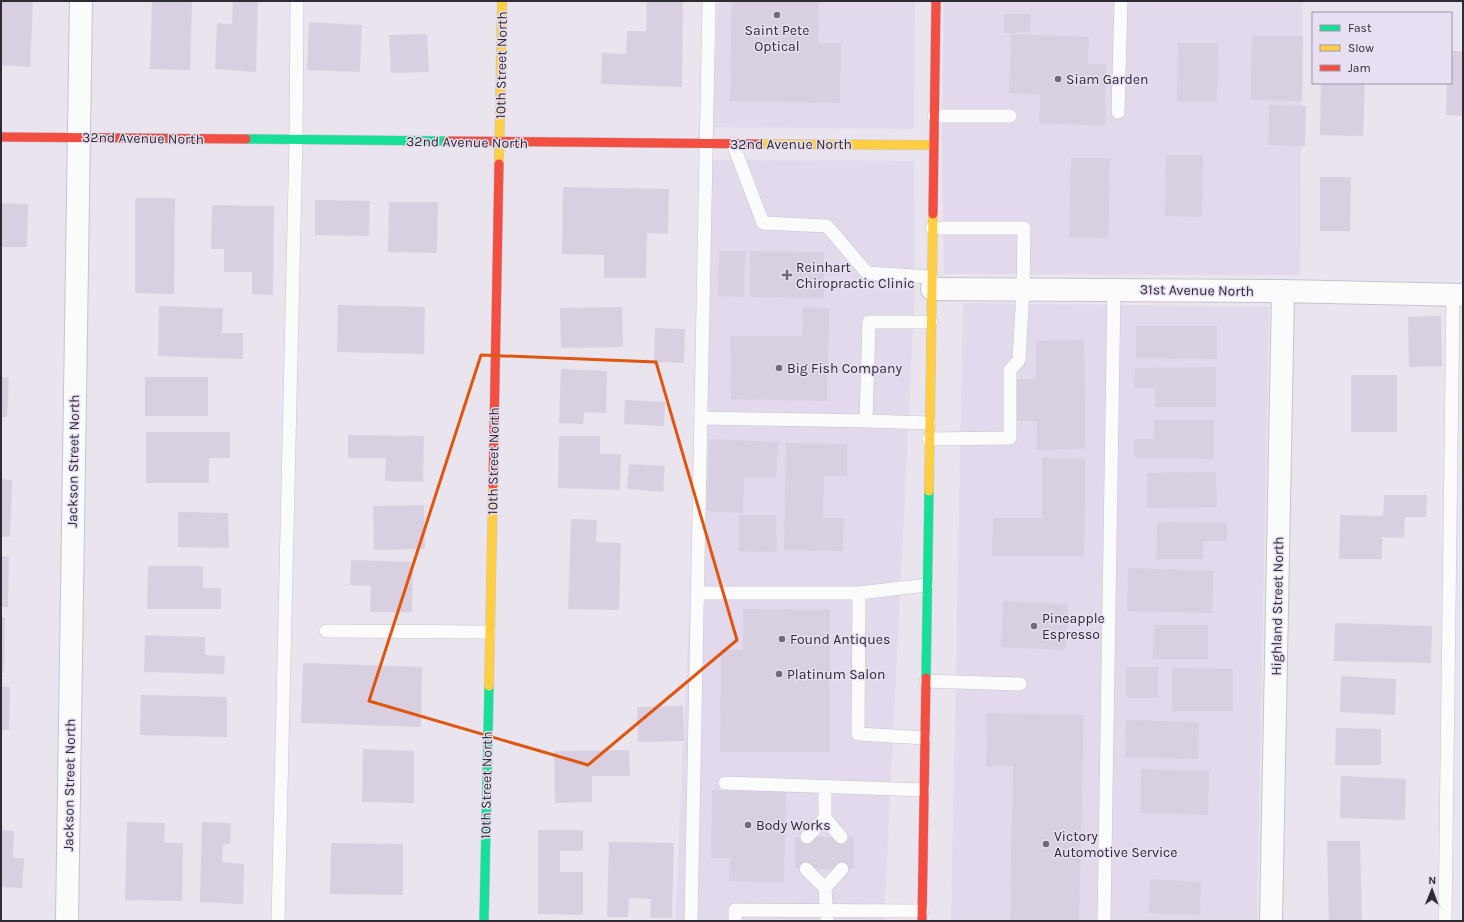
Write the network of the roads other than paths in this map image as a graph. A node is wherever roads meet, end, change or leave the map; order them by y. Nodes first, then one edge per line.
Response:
1 (81, 1) edge
2 (297, 1) edge
3 (502, 1) edge
4 (709, 1) edge
5 (936, 1) edge
6 (1121, 1) edge
7 (1118, 112) dead end
8 (934, 116) junction
9 (1010, 116) dead end
10 (1, 137) edge
11 (78, 137) junction
12 (296, 139) junction
13 (500, 142) junction
14 (706, 143) junction
15 (733, 144) junction
16 (934, 145) junction
17 (932, 228) junction
18 (932, 283) junction
19 (1114, 289) junction
20 (1023, 290) junction
21 (1283, 291) junction
22 (1458, 295) edge
23 (931, 322) junction
24 (701, 418) junction
25 (866, 421) junction
26 (929, 423) junction
27 (929, 439) junction
28 (927, 585) junction
29 (697, 593) junction
30 (859, 593) junction
31 (326, 631) dead end
32 (489, 632) junction
33 (926, 681) junction
34 (1020, 684) dead end
35 (925, 738) junction
36 (725, 783) dead end
37 (825, 787) junction
38 (924, 790) junction
39 (825, 818) junction
40 (807, 837) dead end
41 (841, 837) dead end
42 (806, 869) dead end
43 (842, 869) dead end
44 (825, 888) junction
45 (827, 915) edge
46 (922, 916) edge
47 (67, 921) edge
48 (278, 921) edge
49 (484, 921) edge
50 (691, 921) edge
51 (735, 921) edge
52 (1104, 921) edge
53 (1271, 921) edge
54 (1445, 921) edge

1 - 11 street, Jackson Street North
2 - 12 lane
3 - 13 street, 10th Street North
4 - 14 lane
5 - 8 street
6 - 7 lane
8 - 9 lane
8 - 16 street
10 - 11 street, 32nd Avenue North
11 - 12 street, 32nd Avenue North
11 - 47 street, Jackson Street North
12 - 13 street, 32nd Avenue North
12 - 48 lane
13 - 14 street, 32nd Avenue North
13 - 32 street, 10th Street North
14 - 15 street, 32nd Avenue North
14 - 24 lane
15 - 16 street, 32nd Avenue North
15 - 18 lane
16 - 17 street
17 - 18 street
17 - 20 lane
18 - 20 street, 31st Avenue North
18 - 23 street
19 - 20 street, 31st Avenue North
19 - 21 street, 31st Avenue North
19 - 52 lane
20 - 27 lane
21 - 22 street, 31st Avenue North
21 - 53 street, Highland Street North
22 - 54 lane
23 - 25 lane
23 - 26 street
24 - 25 lane
24 - 29 lane
25 - 26 lane
26 - 27 street
27 - 28 street
28 - 30 lane
28 - 33 street
29 - 30 lane
29 - 50 lane
30 - 35 lane
31 - 32 lane
32 - 49 street, 10th Street North
33 - 34 lane
33 - 35 street
35 - 38 street
36 - 37 lane
37 - 38 lane
37 - 39 lane
38 - 46 street
39 - 40 lane
39 - 41 lane
42 - 44 lane
43 - 44 lane
44 - 45 lane
45 - 46 lane
45 - 51 lane

